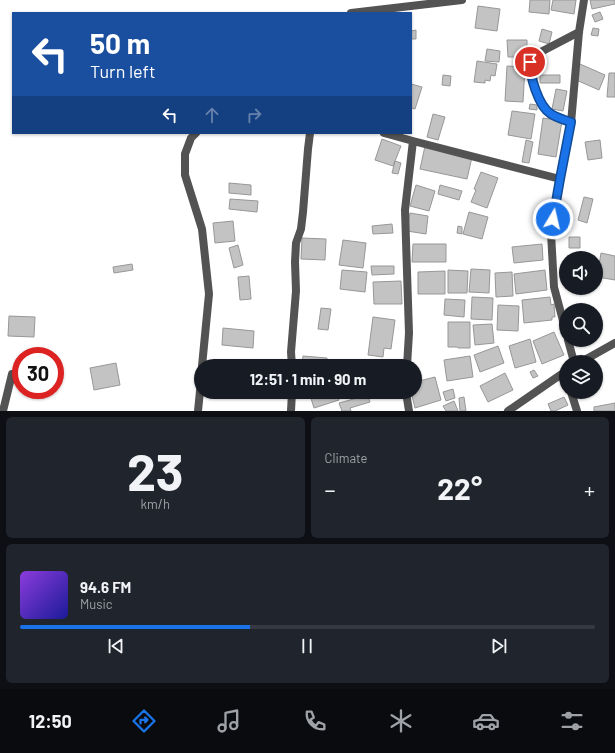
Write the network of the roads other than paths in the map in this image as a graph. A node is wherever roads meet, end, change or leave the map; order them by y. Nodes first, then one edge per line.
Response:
1 (462, 0) edge
2 (584, 0) edge
3 (360, 12) edge
4 (579, 32) junction
5 (571, 122) junction
6 (195, 134) edge
7 (310, 134) edge
8 (388, 134) edge
9 (413, 141) junction
10 (560, 179) junction
11 (559, 306) edge
12 (615, 343) edge
13 (594, 355) edge
14 (203, 359) edge
15 (292, 359) edge
16 (407, 359) edge
17 (12, 374) dead end
18 (559, 378) edge
19 (199, 399) edge
20 (291, 399) edge
21 (407, 399) edge
22 (573, 399) edge
23 (3, 411) edge
24 (198, 411) edge
25 (290, 411) edge
26 (409, 411) edge
27 (508, 411) edge
28 (577, 411) edge

1 - 3 street
2 - 4 street
4 - 5 street
4 - 5 street
5 - 10 street
6 - 14 street
7 - 15 street
8 - 9 street
9 - 10 street
9 - 16 street
10 - 11 street
12 - 13 street
17 - 23 street
18 - 27 street
19 - 24 street
20 - 25 street
21 - 26 street
22 - 28 street

